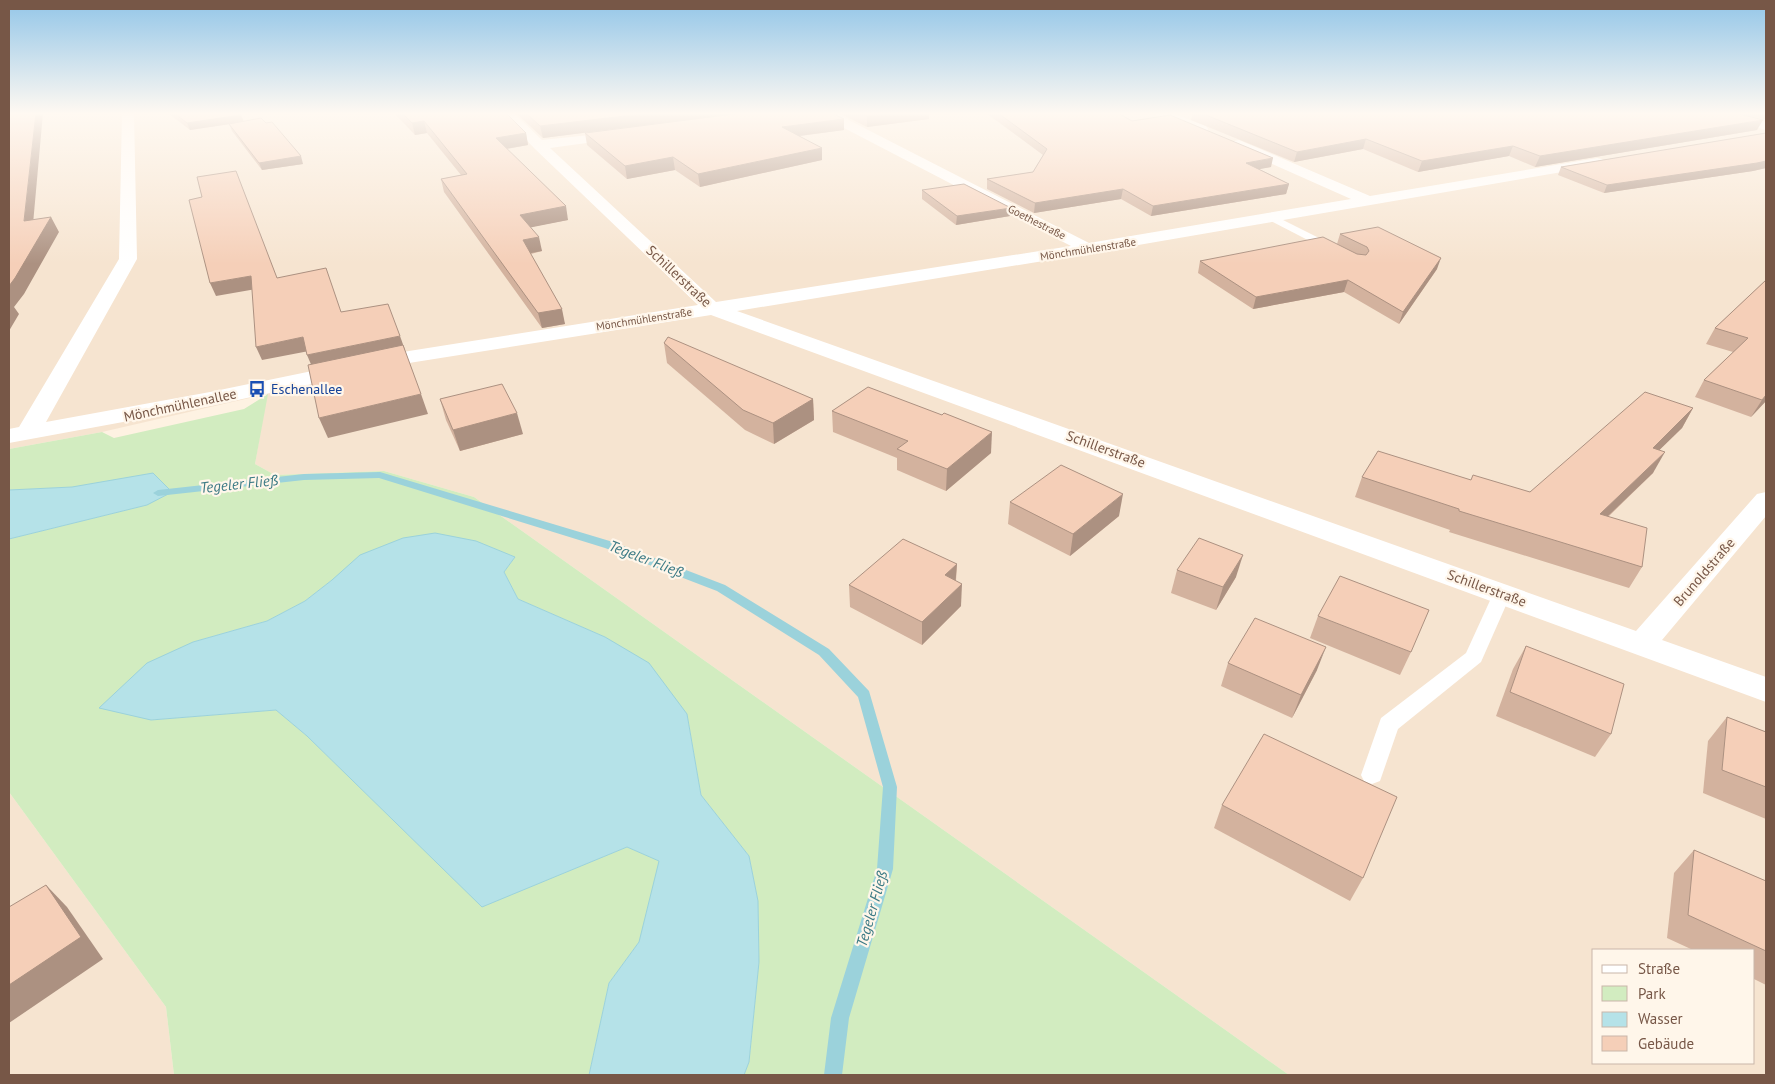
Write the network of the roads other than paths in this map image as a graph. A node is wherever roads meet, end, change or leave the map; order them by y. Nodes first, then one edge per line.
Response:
1 (128, 164) edge
2 (558, 164) edge
3 (924, 164) edge
4 (1282, 164) edge
5 (1591, 164) edge
6 (1368, 201) junction
7 (1273, 218) junction
8 (1086, 249) junction
9 (1349, 258) edge
10 (711, 308) junction
11 (409, 357) joint
12 (18, 435) edge
13 (1766, 500) edge
14 (1502, 594) junction
15 (1642, 644) junction
16 (1766, 690) edge
17 (1372, 775) dead end

1 - 12 street
2 - 10 street, Schillerstraße
3 - 8 street, Goethestraße
4 - 6 street
5 - 6 street, Mönchmühlenstraße
6 - 7 street, Mönchmühlenstraße
7 - 8 street, Mönchmühlenstraße
7 - 9 lane
8 - 10 street, Mönchmühlenstraße
10 - 11 street, Mönchmühlenstraße
10 - 14 street, Schillerstraße
11 - 12 street, Mönchmühlenallee
13 - 15 street, Brunoldstraße
14 - 15 street, Schillerstraße
14 - 17 lane
15 - 16 street, Schillerstraße

